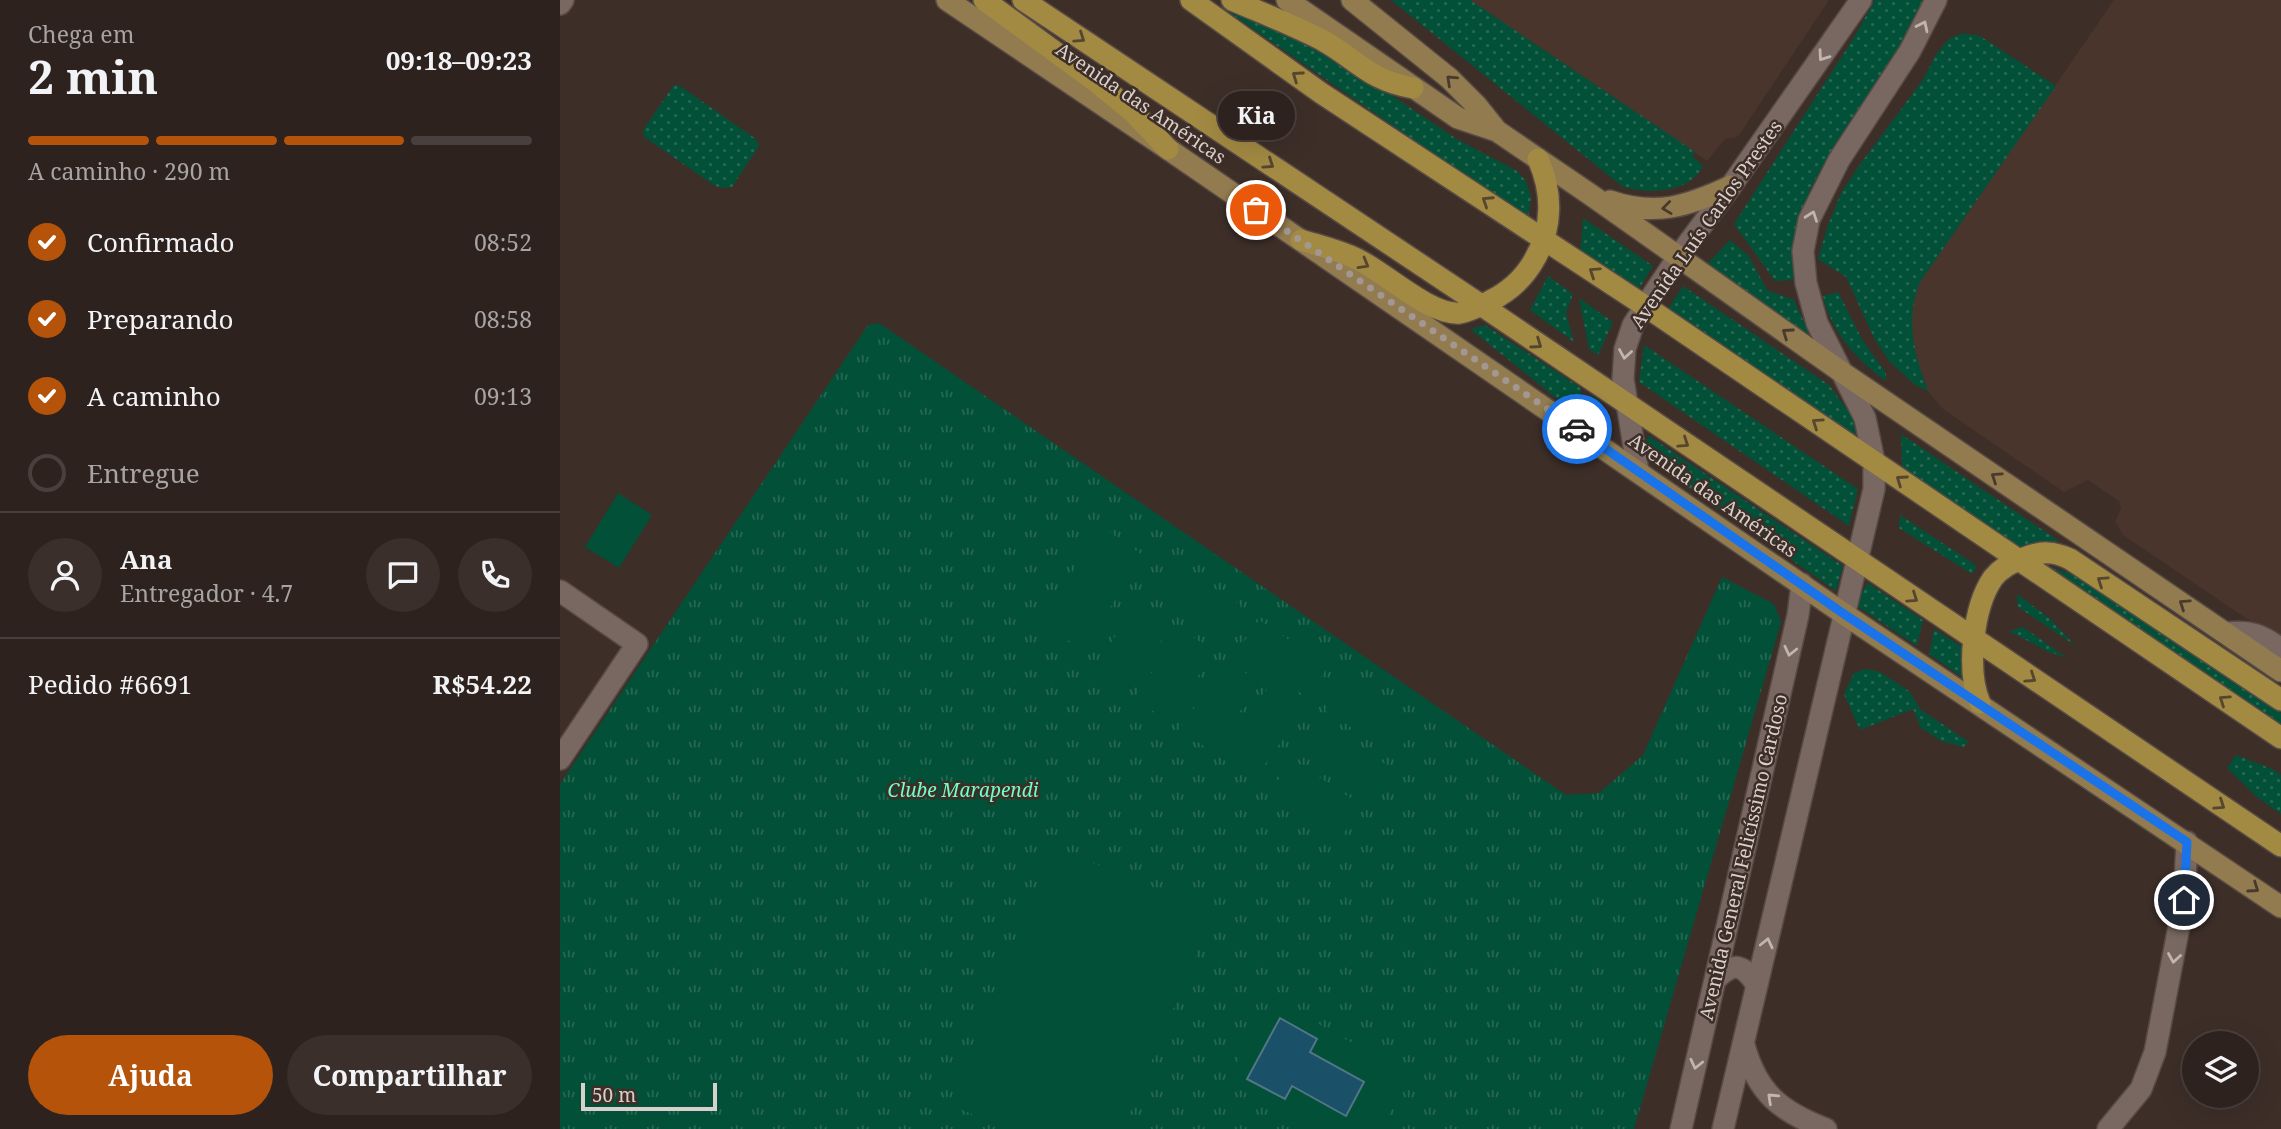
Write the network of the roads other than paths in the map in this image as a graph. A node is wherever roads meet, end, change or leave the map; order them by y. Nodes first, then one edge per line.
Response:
1 (947, 0) edge
2 (984, 0) edge
3 (1023, 0) edge
4 (1191, 0) edge
5 (1232, 0) edge
6 (1287, 0) edge
7 (1352, 0) edge
8 (1861, 0) edge
9 (1936, 0) edge
10 (1413, 88) junction
11 (1497, 131) junction
12 (1168, 149) junction
13 (1538, 159) junction
14 (1731, 186) junction
15 (1591, 195) junction
16 (1544, 239) junction
17 (1301, 240) junction
18 (1678, 257) junction
19 (1480, 305) junction
20 (1645, 306) junction
21 (1843, 373) junction
22 (1628, 405) junction
23 (1874, 461) junction
24 (1639, 471) junction
25 (1857, 560) junction
26 (2018, 560) junction
27 (1802, 584) junction
28 (560, 591) edge
29 (1844, 614) junction
30 (2226, 633) junction
31 (1975, 639) junction
32 (2281, 649) edge
33 (2281, 671) edge
34 (2281, 700) edge
35 (1980, 704) junction
36 (2281, 738) edge
37 (560, 759) edge
38 (2187, 842) junction
39 (2281, 846) edge
40 (2281, 907) edge
41 (1717, 978) junction
42 (1757, 985) junction
43 (1744, 1043) junction
44 (1681, 1129) edge
45 (1723, 1129) edge
46 (1826, 1129) edge
47 (2108, 1129) edge

1 - 12 main road, Avenida das Américas
2 - 12 highway
3 -> 19 highway, Avenida das Américas
16 -> 4 highway
5 - 10 highway
6 - 10 main road
11 -> 7 main road
8 -> 14 street, Avenida Luís Carlos Prestes
21 -> 9 street
10 - 11 main road
11 - 13 main road
12 - 17 main road, Avenida das Américas
13 - 15 main road
13 - 16 highway
14 -> 15 main road
14 - 18 street, Avenida Luís Carlos Prestes
15 - 18 main road
16 - 19 highway
20 -> 16 highway
17 -> 19 highway
17 - 24 main road, Avenida das Américas
18 - 20 street, Avenida Luís Carlos Prestes
21 -> 18 main road
19 -> 22 highway, Avenida das Américas
20 -> 22 street, Avenida Luís Carlos Prestes
23 -> 20 highway
21 - 23 street
30 -> 21 main road
22 - 24 street, Avenida Luís Carlos Prestes
22 -> 25 highway, Avenida das Américas
23 - 25 street
26 -> 23 highway
24 - 27 main road, Avenida das Américas
25 - 29 street
25 -> 31 highway, Avenida das Américas
26 - 31 highway
34 -> 26 highway
36 -> 26 highway
27 - 29 main road, Avenida das Américas
27 -> 41 street, Avenida General Felicíssimo Cardoso
28 - 37 street
29 - 35 main road, Avenida das Américas
42 -> 29 street
30 - 32 street
30 - 33 main road
31 - 35 highway
31 -> 39 highway, Avenida das Américas
35 - 38 main road, Avenida das Américas
38 -> 40 main road, Avenida das Américas
38 -> 47 street
41 - 42 street
41 -> 44 street, Avenida General Felicíssimo Cardoso
42 - 43 street
43 - 45 street
46 -> 43 street

